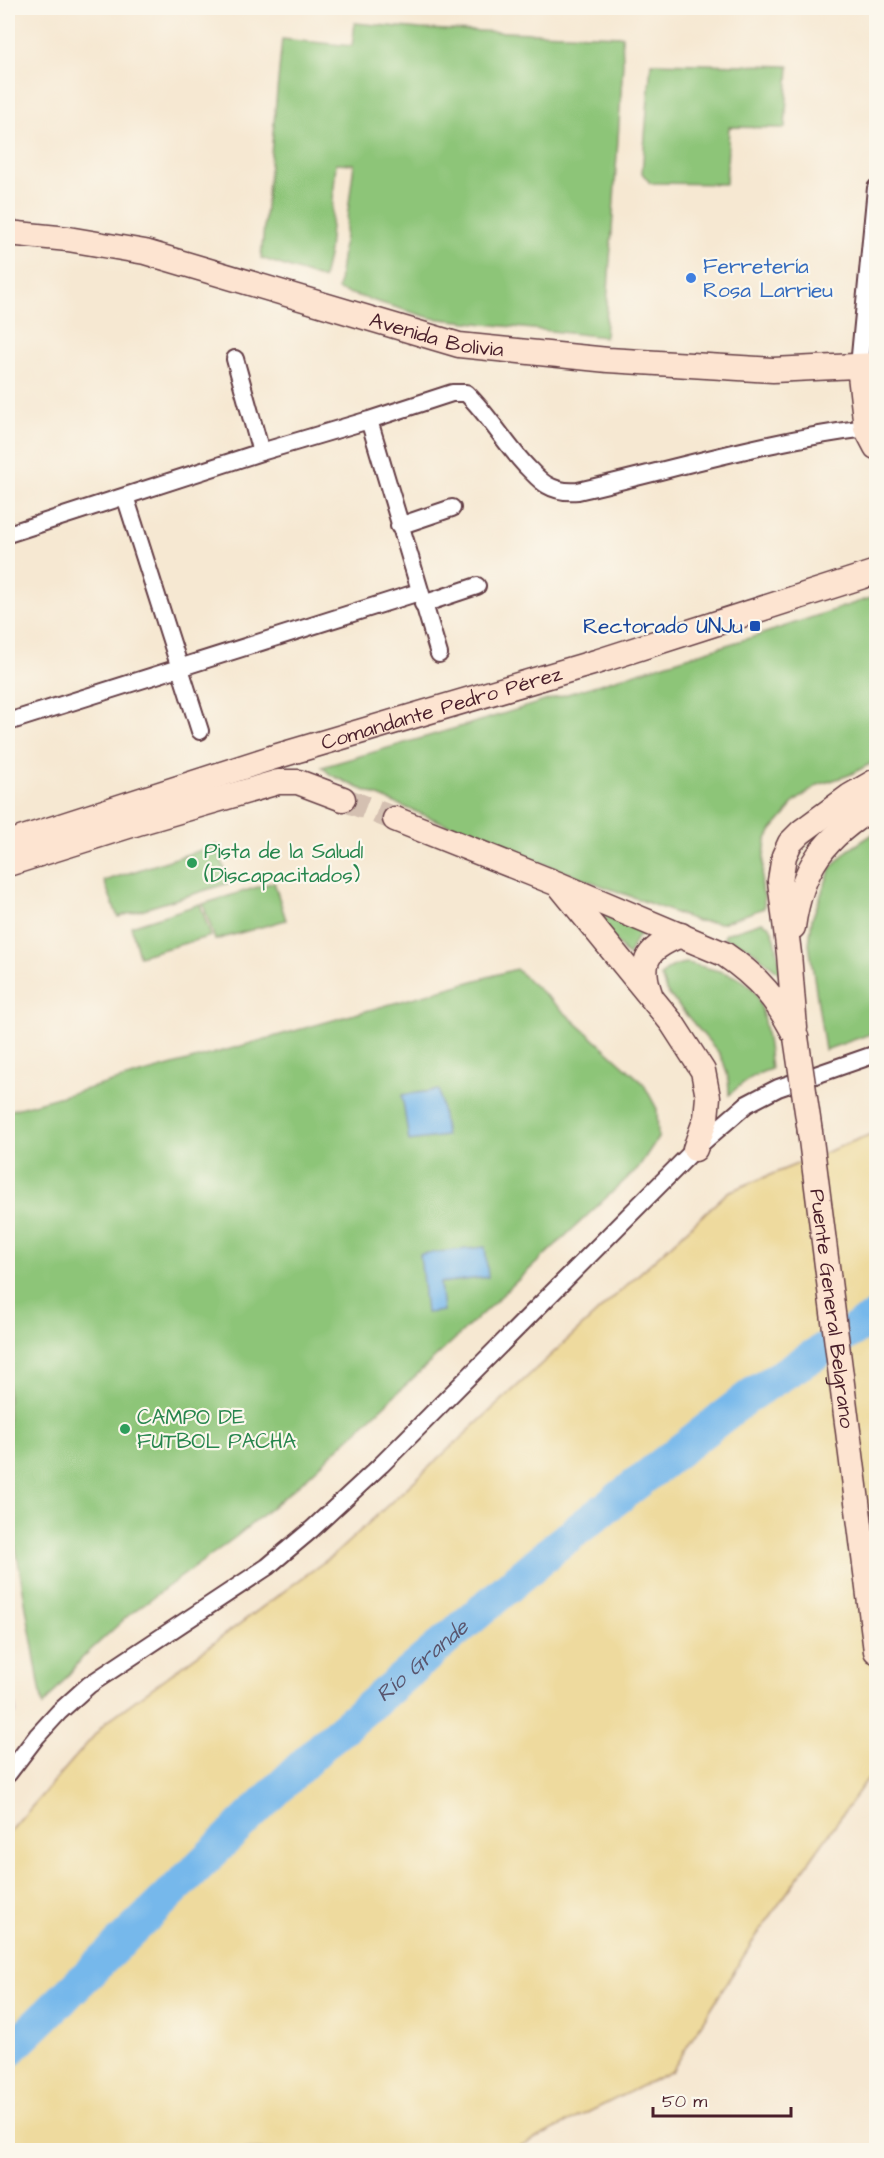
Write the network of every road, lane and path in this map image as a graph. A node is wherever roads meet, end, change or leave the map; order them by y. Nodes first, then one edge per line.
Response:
1 (876, 188) edge
2 (8, 233) edge
3 (235, 359) dead end
4 (868, 366) edge
5 (369, 420) junction
6 (871, 438) edge
7 (261, 452) junction
8 (125, 496) junction
9 (452, 508) dead end
10 (399, 526) junction
11 (8, 534) edge
12 (876, 572) edge
13 (477, 586) dead end
14 (421, 598) junction
15 (439, 654) dead end
16 (178, 666) junction
17 (8, 722) edge
18 (200, 731) dead end
19 (876, 781) edge
20 (343, 799) tunnel mouth
21 (876, 807) edge
22 (395, 819) tunnel mouth
23 (8, 843) edge
24 (8, 864) edge
25 (558, 884) junction
26 (681, 935) junction
27 (789, 954) junction
28 (650, 996) junction
29 (796, 1037) junction
30 (876, 1054) edge
31 (694, 1149) junction
32 (876, 1652) edge
33 (8, 1774) edge

1 - 4 street
2 - 4 main road, Avenida Bolivia
3 - 7 street
4 - 6 main road
5 - 6 street
5 - 7 street
5 - 10 street
7 - 8 street
8 - 11 street
8 - 16 street
9 - 10 street
10 - 14 street
12 - 23 main road, Comandante Pedro Pérez
13 - 14 street
14 - 15 street
14 - 16 street
16 - 17 street
16 - 18 street
19 - 27 main road
20 - 24 main road
21 - 27 main road
22 - 25 main road
25 - 26 main road
25 - 28 main road
26 - 28 main road
26 - 29 main road
27 - 29 main road, Puente General Belgrano
28 - 31 main road
29 - 32 main road, Puente General Belgrano, bridge
30 - 31 street
31 - 33 street

